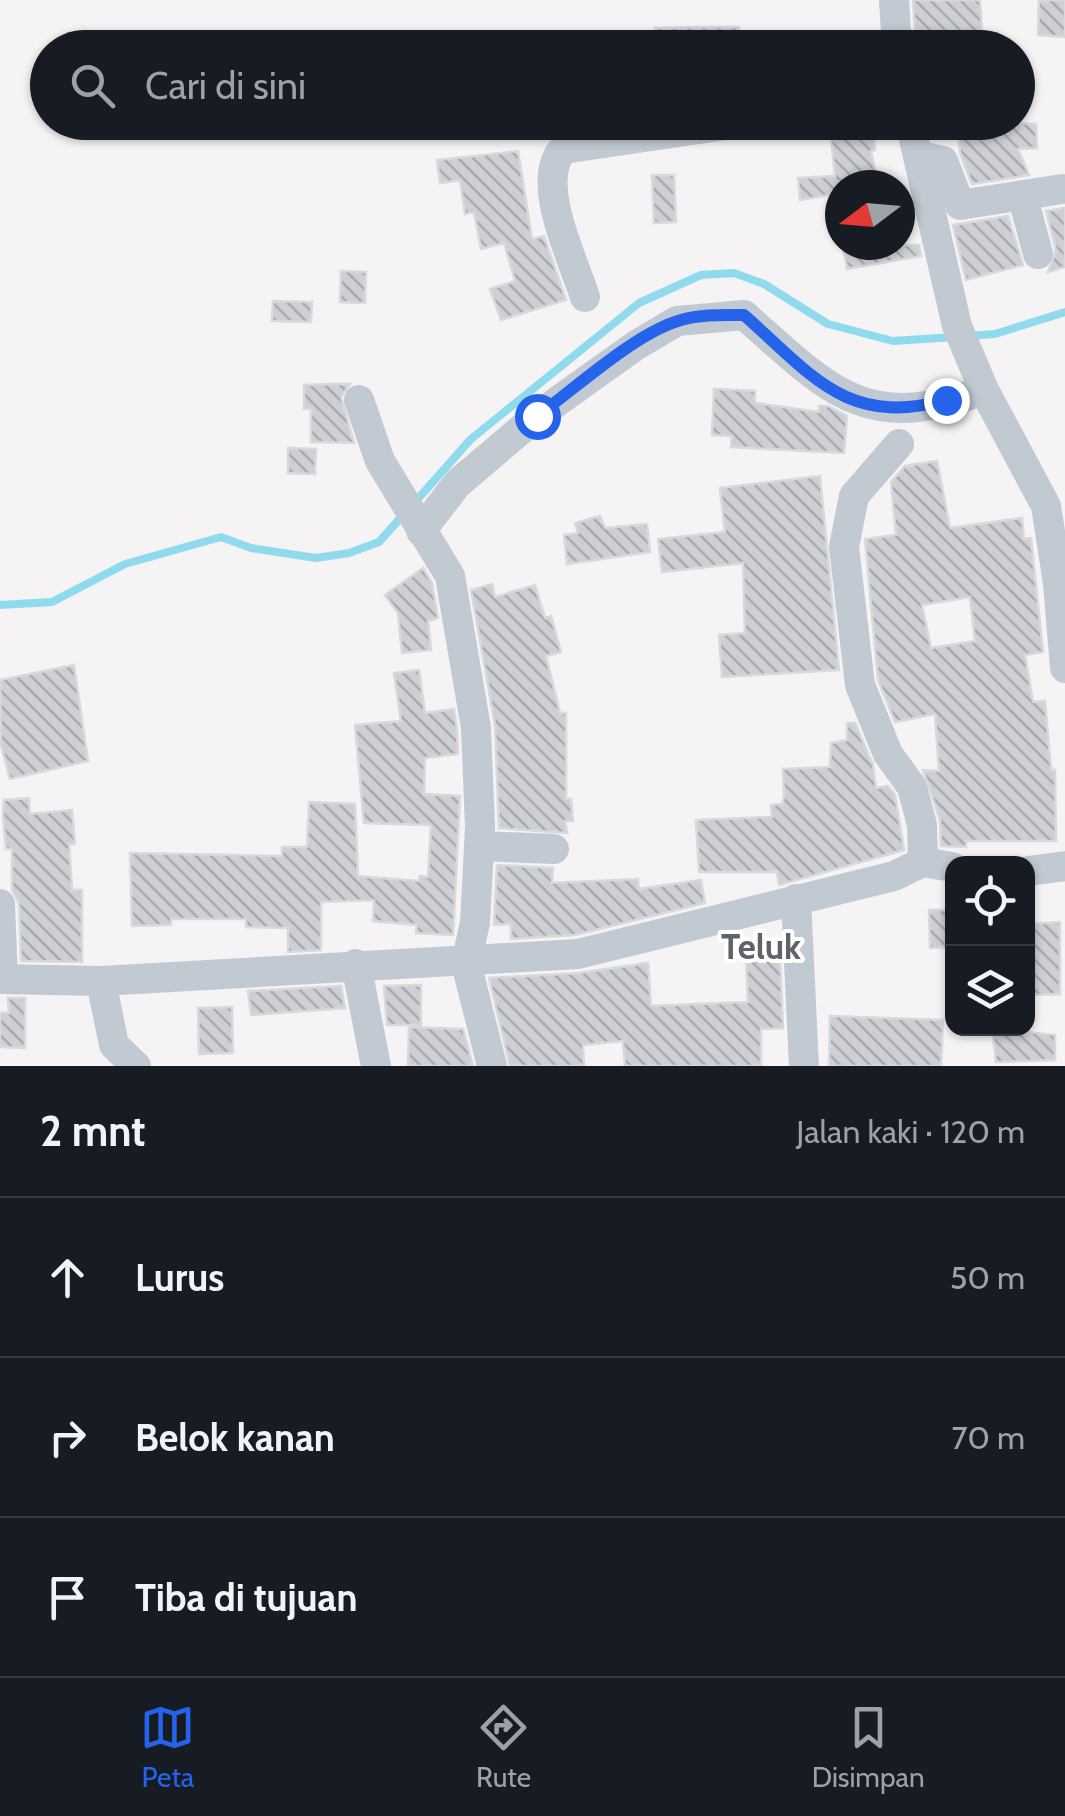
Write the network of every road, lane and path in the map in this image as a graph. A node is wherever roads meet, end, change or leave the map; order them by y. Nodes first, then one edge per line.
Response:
1 (894, 0) edge
2 (896, 30) edge
3 (624, 140) edge
4 (915, 140) edge
5 (920, 156) junction
6 (1062, 189) dead end
7 (1022, 198) junction
8 (1038, 254) dead end
9 (585, 297) dead end
10 (984, 390) junction
11 (359, 400) dead end
12 (899, 444) dead end
13 (417, 525) junction
14 (1065, 668) edge
15 (480, 846) junction
16 (554, 850) dead end
17 (938, 865) edge
18 (1065, 866) edge
19 (1035, 869) edge
20 (796, 899) junction
21 (0, 904) edge
22 (466, 962) junction
23 (356, 964) junction
24 (2, 979) edge
25 (101, 981) junction
26 (136, 1066) edge
27 (376, 1066) edge
28 (492, 1066) edge
29 (804, 1066) edge

1 - 2 street
3 - 9 street
4 - 5 street
5 - 7 street
5 - 10 street
6 - 7 street
7 - 8 street
10 - 13 street
10 - 14 street
11 - 13 street
12 - 17 street
13 - 15 street
15 - 16 street
15 - 22 street
17 - 20 street
18 - 19 street
20 - 22 street
20 - 29 street
21 - 24 street
22 - 23 street
22 - 28 street
23 - 25 street
23 - 27 street
24 - 25 street
25 - 26 street

